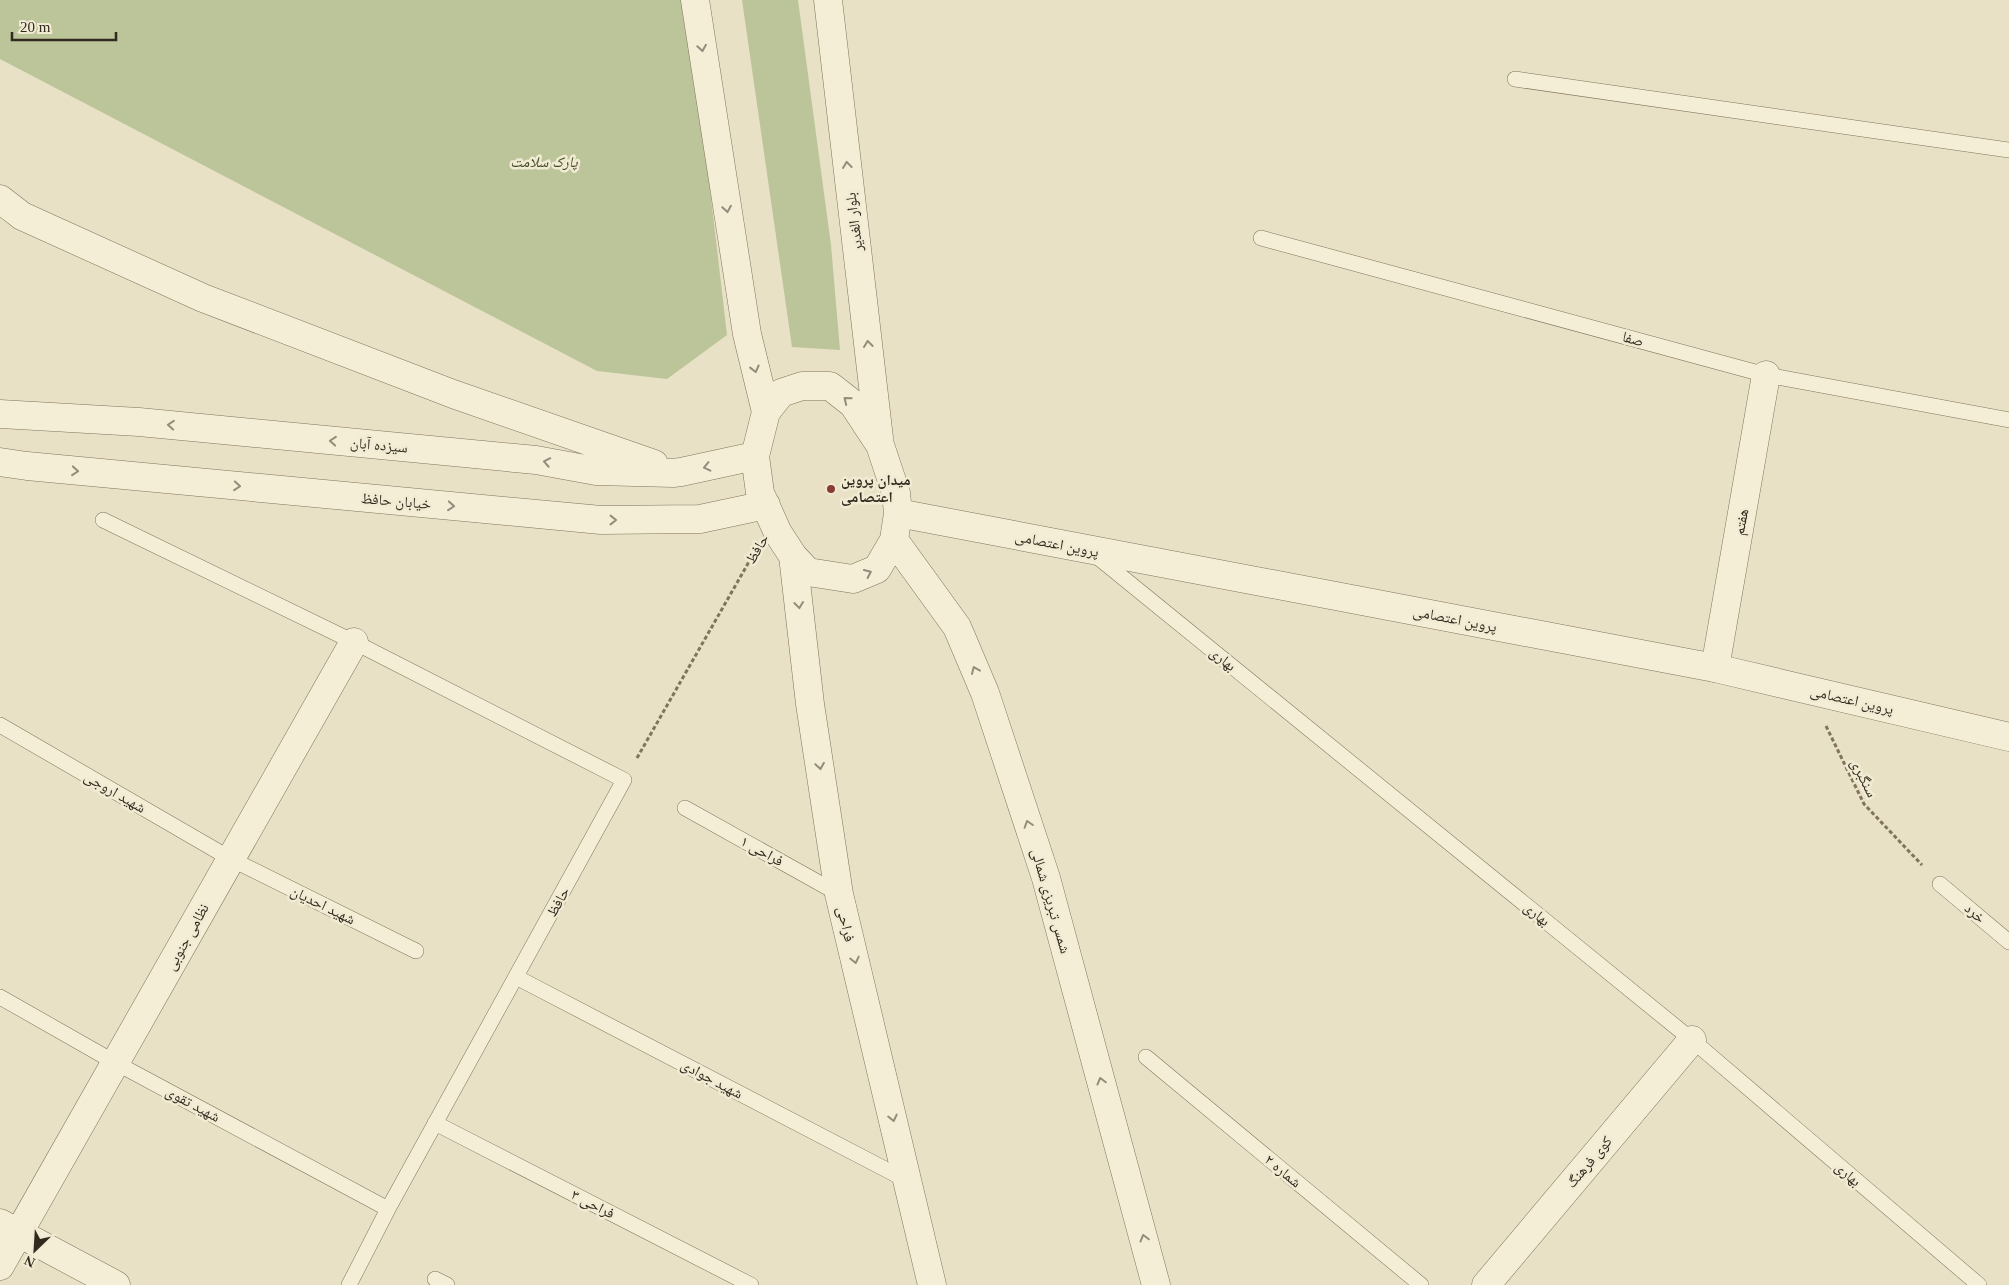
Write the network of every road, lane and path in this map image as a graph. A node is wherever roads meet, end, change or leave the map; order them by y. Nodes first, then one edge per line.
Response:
1 (695, 0) edge
2 (828, 0) edge
3 (1515, 79) dead end
4 (2009, 150) edge
5 (0, 199) edge
6 (11, 222) edge
7 (1262, 238) dead end
8 (1766, 375) junction
9 (766, 412) junction
10 (0, 414) edge
11 (2009, 420) edge
12 (880, 445) junction
13 (755, 456) junction
14 (0, 462) edge
15 (681, 472) junction
16 (769, 513) junction
17 (898, 513) junction
18 (103, 520) dead end
19 (894, 540) junction
20 (1090, 550) junction
21 (793, 556) junction
22 (354, 642) junction
23 (1715, 668) junction
24 (1809, 690) junction
25 (0, 725) edge
26 (2009, 737) edge
27 (624, 780) junction
28 (685, 808) dead end
29 (231, 859) junction
30 (1940, 884) joint
31 (840, 894) junction
32 (2009, 942) edge
33 (416, 951) dead end
34 (516, 977) junction
35 (0, 997) edge
36 (1692, 1040) junction
37 (1146, 1057) dead end
38 (116, 1063) junction
39 (435, 1123) junction
40 (908, 1181) junction
41 (388, 1209) junction
42 (9, 1228) edge
43 (0, 1266) edge
44 (116, 1285) edge
45 (349, 1285) edge
46 (751, 1285) edge
47 (932, 1285) edge
48 (1156, 1285) edge
49 (1421, 1285) edge
50 (1486, 1285) edge
51 (1979, 1285) edge

1 -> 9 street
12 -> 2 street, بلوار الغدیر
3 - 4 lane
5 - 6 street
6 - 15 street
7 - 8 lane, صفا
8 - 11 lane, صفا
8 - 23 street, هفتم
12 -> 9 street
9 - 13 street
15 -> 10 street, سیزده آبان
12 - 17 street
13 -> 15 street, سیزده آبان
13 - 16 street
14 -> 16 street, خیابان حافظ
16 - 21 street
16 - 27 path, حافظ
17 - 19 street
17 - 20 street, پروین اعتصامی
18 - 22 lane
21 -> 19 street
48 -> 19 street, شمس تبریزی شمالی
20 - 23 street, پروین اعتصامی
20 - 36 lane, بهاری
21 -> 31 street, فراحی
22 - 27 lane
22 - 29 street, نظامی جنوبی
23 - 24 street, پروین اعتصامی
24 - 26 street, پروین اعتصامی
24 - 30 path, سنگبری
25 - 29 lane, شهید اروجی
27 - 34 lane, حافظ
28 - 31 lane, فراحی ۱
29 - 33 lane, شهید احدیان
29 - 38 street, نظامی جنوبی
30 - 32 lane, خرد
31 -> 40 street, فراحی
34 - 39 lane, حافظ
34 - 40 lane, شهید جوادی
35 - 38 lane, شهید تقوی
36 - 50 street, کوی فرهنگ
36 - 51 lane, بهاری
37 - 49 lane, شماره ۲
38 - 41 lane, شهید تقوی
38 - 42 street, نظامی جنوبی
39 - 41 lane, حافظ
39 - 46 lane, فراحی ۳
40 - 47 street, فراحی
41 - 45 lane, حافظ
42 - 43 street, نظامی جنوبی
42 - 44 street

